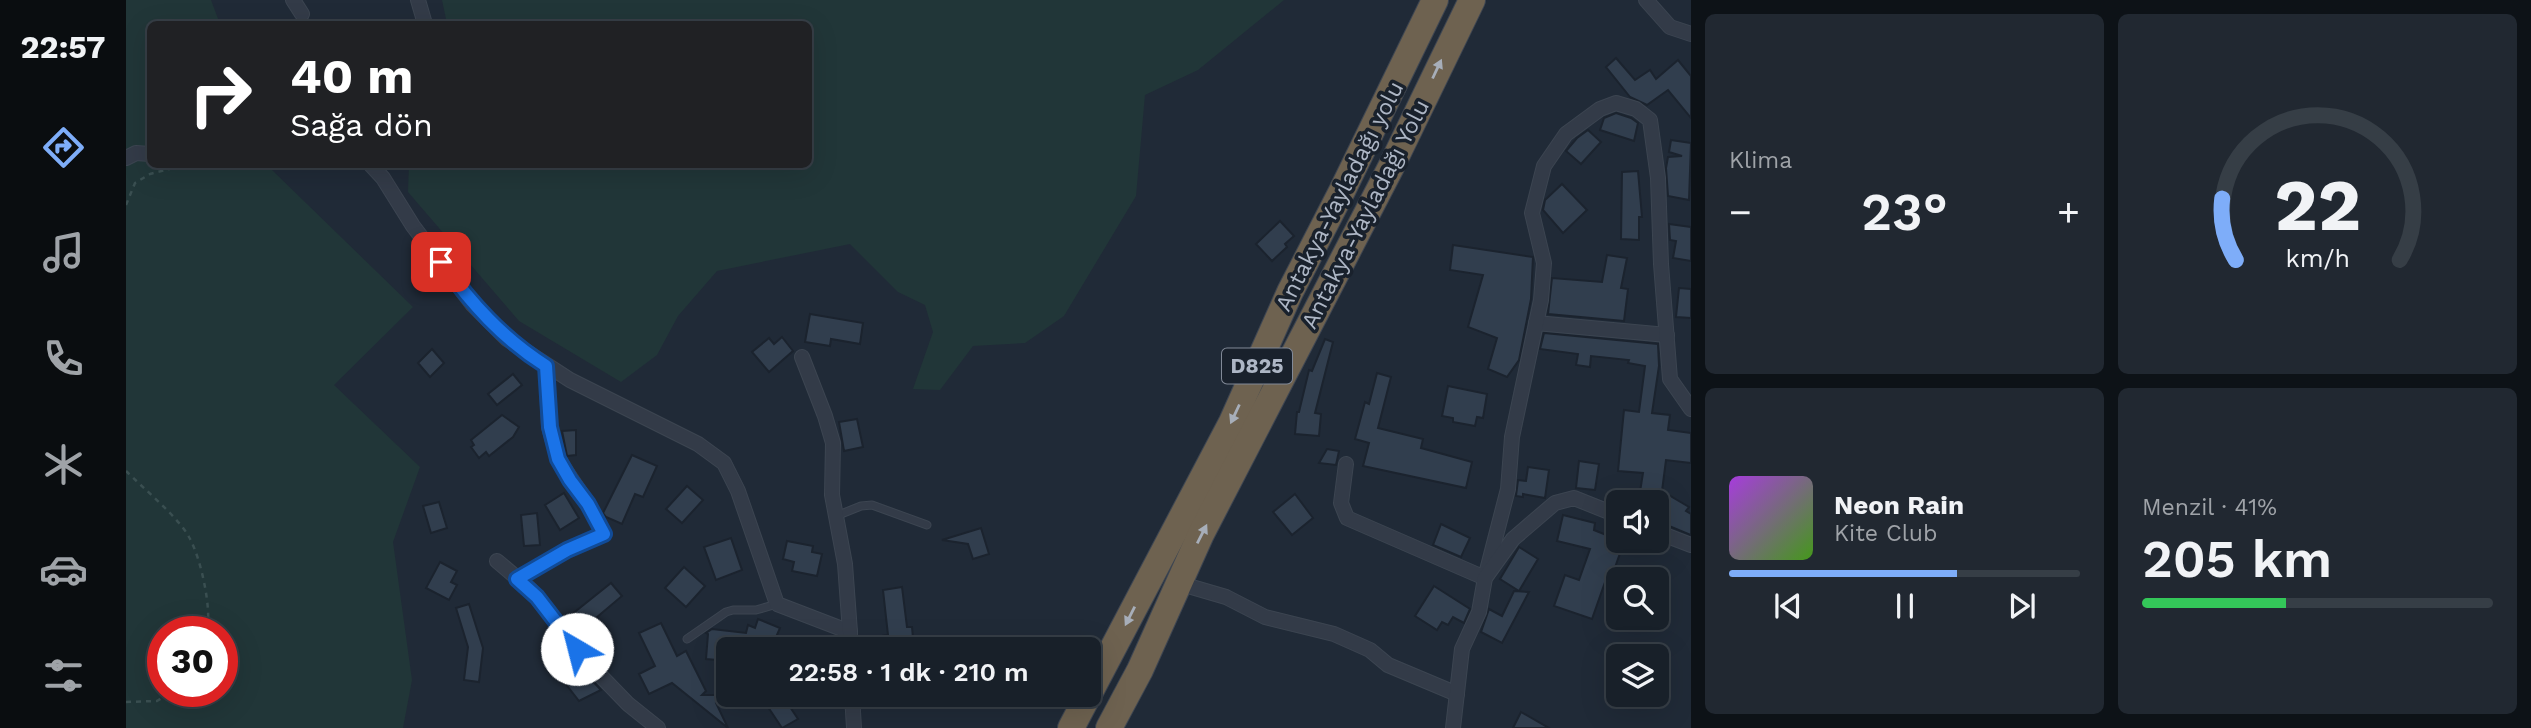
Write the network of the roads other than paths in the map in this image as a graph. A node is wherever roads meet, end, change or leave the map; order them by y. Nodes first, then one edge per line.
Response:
1 (293, 0) edge
2 (418, 0) edge
3 (1435, 0) edge
4 (1472, 0) edge
5 (1646, 0) edge
6 (302, 14) dead end
7 (424, 21) edge
8 (1691, 34) edge
9 (147, 154) edge
10 (126, 158) edge
11 (374, 168) edge
12 (1536, 323) junction
13 (1667, 335) junction
14 (802, 357) dead end
15 (546, 366) junction
16 (1691, 410) edge
17 (1346, 464) dead end
18 (1606, 511) edge
19 (835, 516) junction
20 (927, 525) dead end
21 (1669, 537) edge
22 (1691, 545) edge
23 (497, 561) dead end
24 (1485, 578) junction
25 (517, 579) junction
26 (1178, 583) junction
27 (776, 604) junction
28 (849, 632) junction
29 (849, 637) edge
30 (687, 639) dead end
31 (1457, 694) junction
32 (852, 707) edge
33 (658, 728) edge
34 (853, 728) edge
35 (1071, 728) edge
36 (1109, 728) edge
37 (1453, 728) edge

1 - 6 street
2 - 7 street
3 -> 35 highway, Antakya-Yayladağı yolu / D825
26 -> 4 highway, Antakya-Yayladağı Yolu / D825
5 - 8 street
9 - 10 street
11 - 15 street
12 - 13 street
12 - 13 street
12 - 24 street
13 - 16 street
14 - 19 street
15 - 25 street
15 - 27 street
17 - 24 street
18 - 24 street
19 - 20 lane
19 - 28 street
21 - 22 street
23 - 25 street
24 - 31 street
25 - 33 street
26 - 31 street
26 - 36 highway, Antakya-Yayladağı Yolu / D825
27 - 28 street
27 - 30 lane
28 - 29 street
31 - 37 street
32 - 34 street

